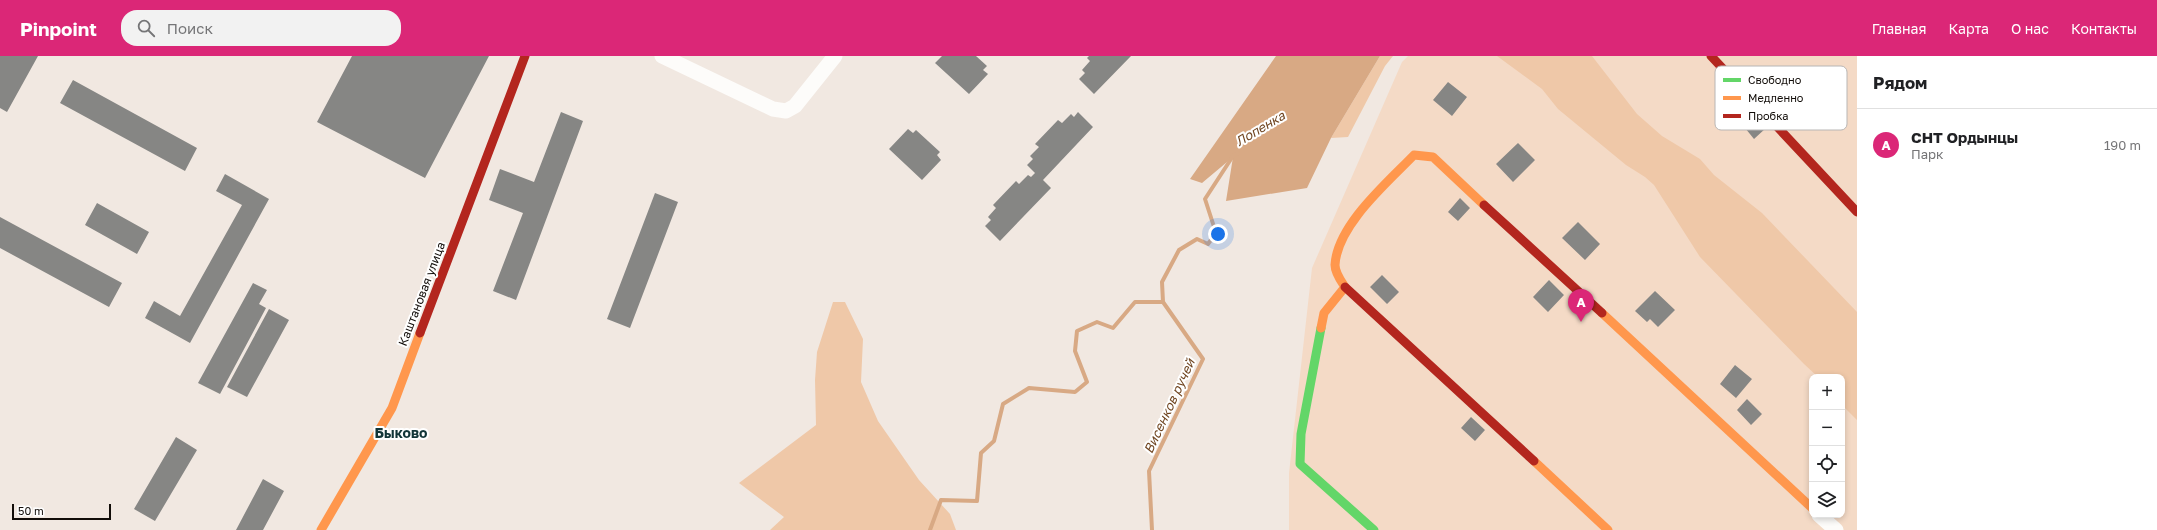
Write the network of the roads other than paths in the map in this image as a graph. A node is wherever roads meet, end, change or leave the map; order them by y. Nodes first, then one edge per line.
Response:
1 (525, 56) edge
2 (662, 56) edge
3 (834, 56) edge
4 (1710, 56) edge
5 (1719, 66) edge
6 (1780, 130) edge
7 (1856, 211) edge
8 (1345, 287) junction
9 (1809, 505) edge
10 (1823, 518) edge
11 (321, 530) edge
12 (1374, 530) edge
13 (1608, 530) edge
14 (1836, 530) edge

1 - 11 street, Каштановая улица
2 - 3 street
4 - 5 street
6 - 7 street
8 - 9 street
8 - 12 street
8 - 13 street
10 - 14 street

